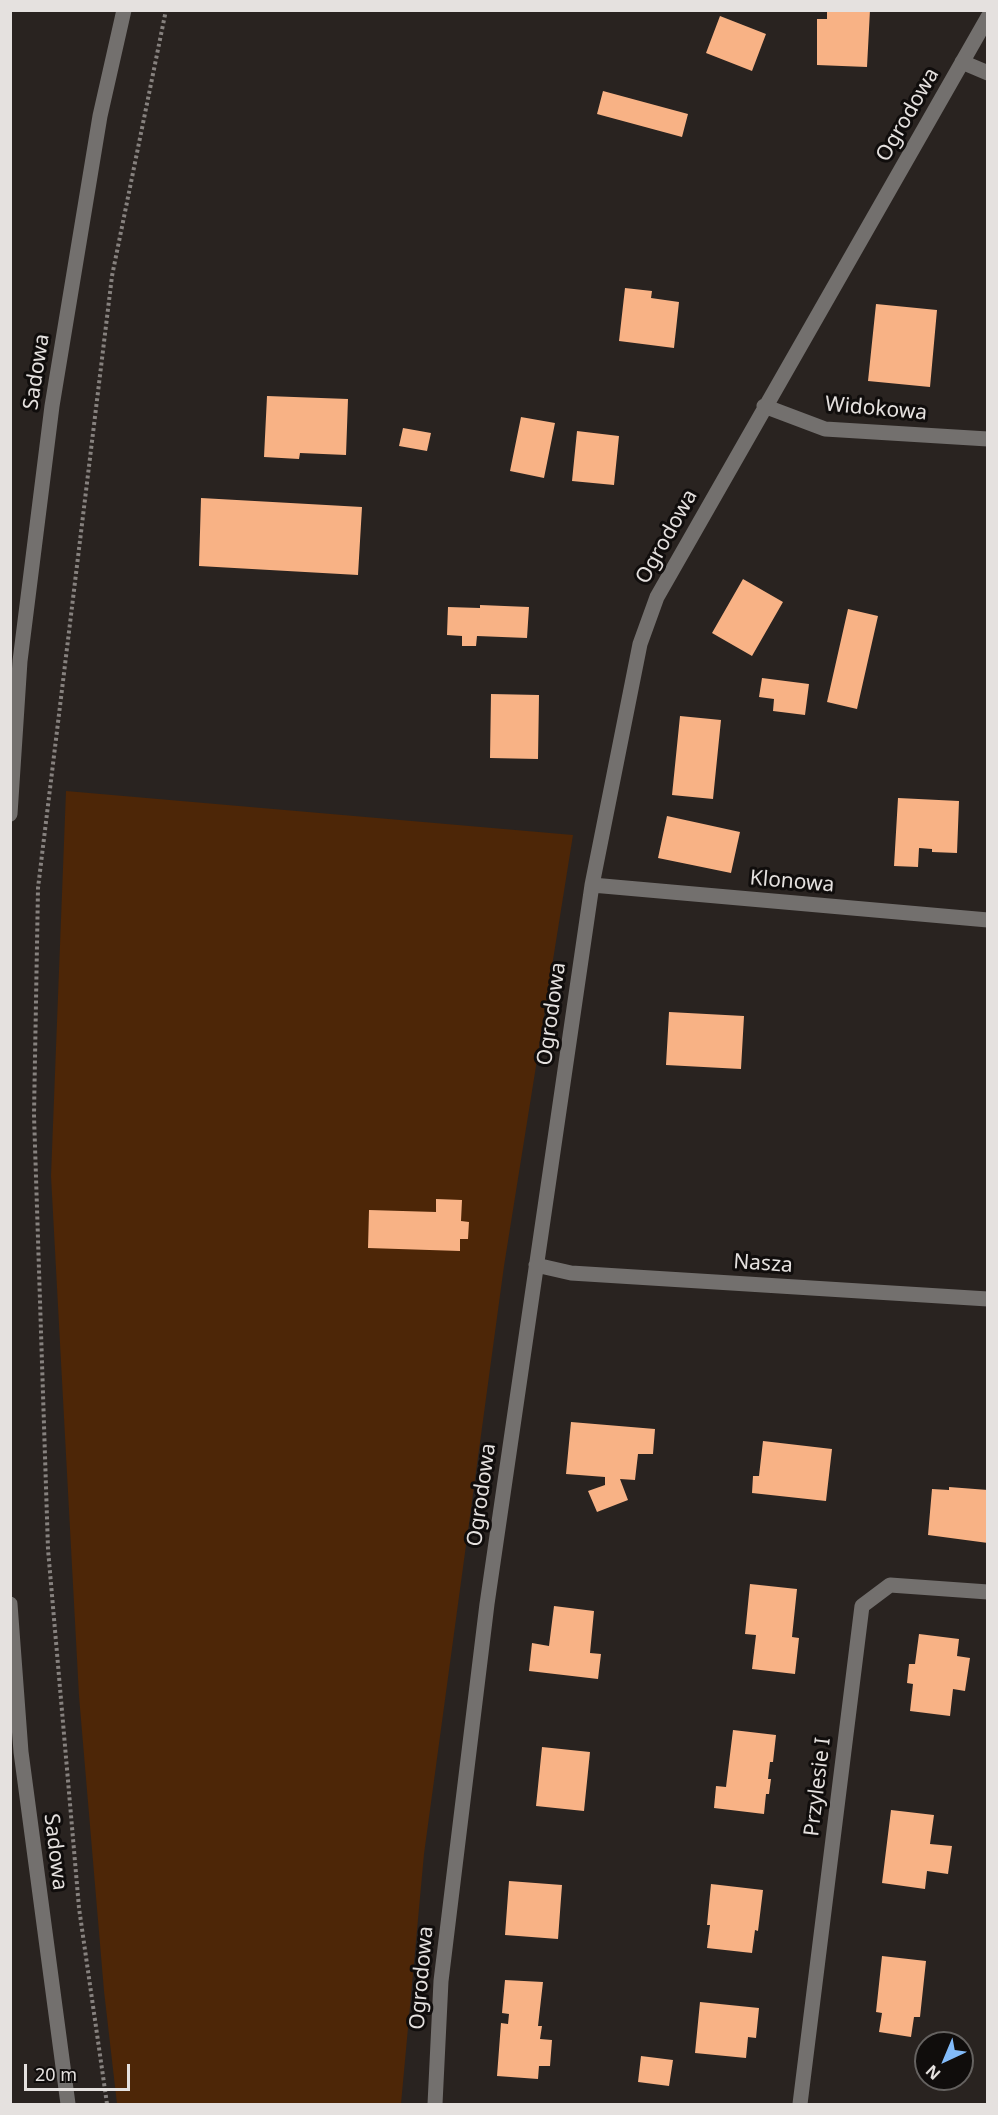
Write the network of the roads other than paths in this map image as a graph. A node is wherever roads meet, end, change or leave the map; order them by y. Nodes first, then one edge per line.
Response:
1 (124, 10) edge
2 (987, 17) edge
3 (962, 62) junction
4 (987, 73) edge
5 (764, 406) junction
6 (987, 439) edge
7 (10, 814) edge
8 (592, 885) junction
9 (987, 920) edge
10 (536, 1265) junction
11 (987, 1299) edge
12 (987, 1592) edge
13 (10, 1604) edge
14 (68, 2104) edge
15 (435, 2104) edge
16 (800, 2104) edge

1 - 7 street, Sadowa
2 - 3 street, Ogrodowa
3 - 4 street
3 - 5 street, Ogrodowa
5 - 6 street, Widokowa
5 - 8 street, Ogrodowa
8 - 9 street, Klonowa
8 - 10 street, Ogrodowa
10 - 11 street, Nasza
10 - 15 street, Ogrodowa
12 - 16 street, Przylesie I
13 - 14 street, Sadowa

